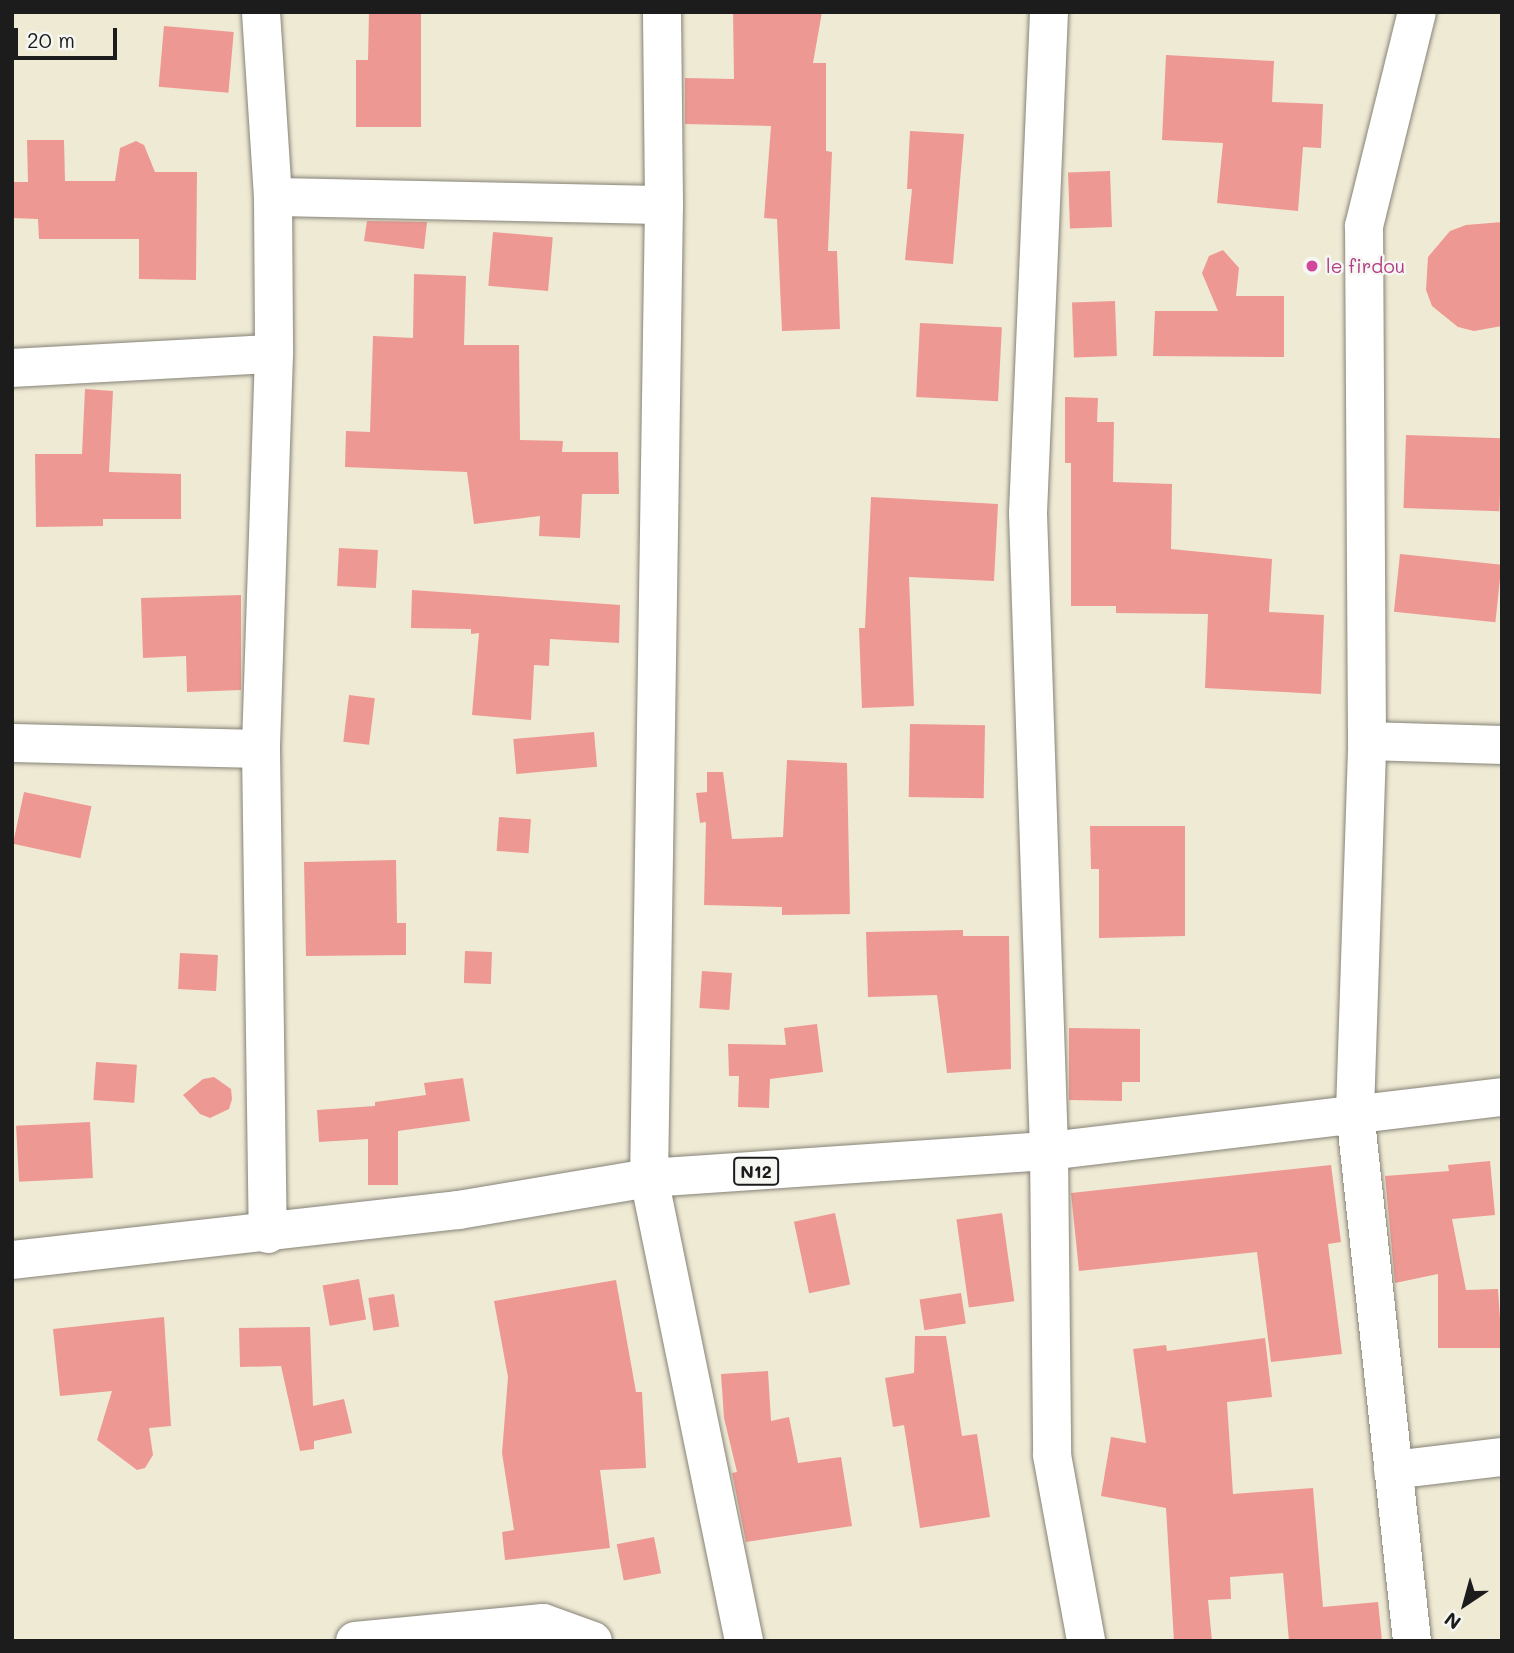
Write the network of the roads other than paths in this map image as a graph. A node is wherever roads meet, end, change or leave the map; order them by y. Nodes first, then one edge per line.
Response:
1 (261, 12) edge
2 (662, 12) edge
3 (1049, 12) edge
4 (1417, 12) edge
5 (273, 197) junction
6 (664, 205) junction
7 (274, 354) junction
8 (12, 368) edge
9 (1367, 741) junction
10 (12, 743) edge
11 (1502, 744) edge
12 (261, 749) junction
13 (1502, 1097) edge
14 (1355, 1112) junction
15 (1049, 1151) junction
16 (649, 1178) junction
17 (268, 1234) junction
18 (12, 1260) edge
19 (1502, 1457) edge
20 (1393, 1470) junction
21 (355, 1641) edge
22 (593, 1641) edge
23 (744, 1641) edge
24 (1086, 1641) edge
25 (1412, 1641) edge

1 - 5 street
2 - 6 street
3 - 15 street
4 - 9 street
5 - 6 street
5 - 7 street
6 - 16 street
7 - 8 street
7 - 12 street
9 - 11 street
9 - 14 street
10 - 12 street
12 - 17 street
13 - 14 street, N12
14 - 15 street, N12
14 - 20 street
15 - 16 street, N12
15 - 24 street
16 - 17 street, N12
16 - 23 street
17 - 18 street, N12
19 - 20 street
20 - 25 street
21 - 22 street

